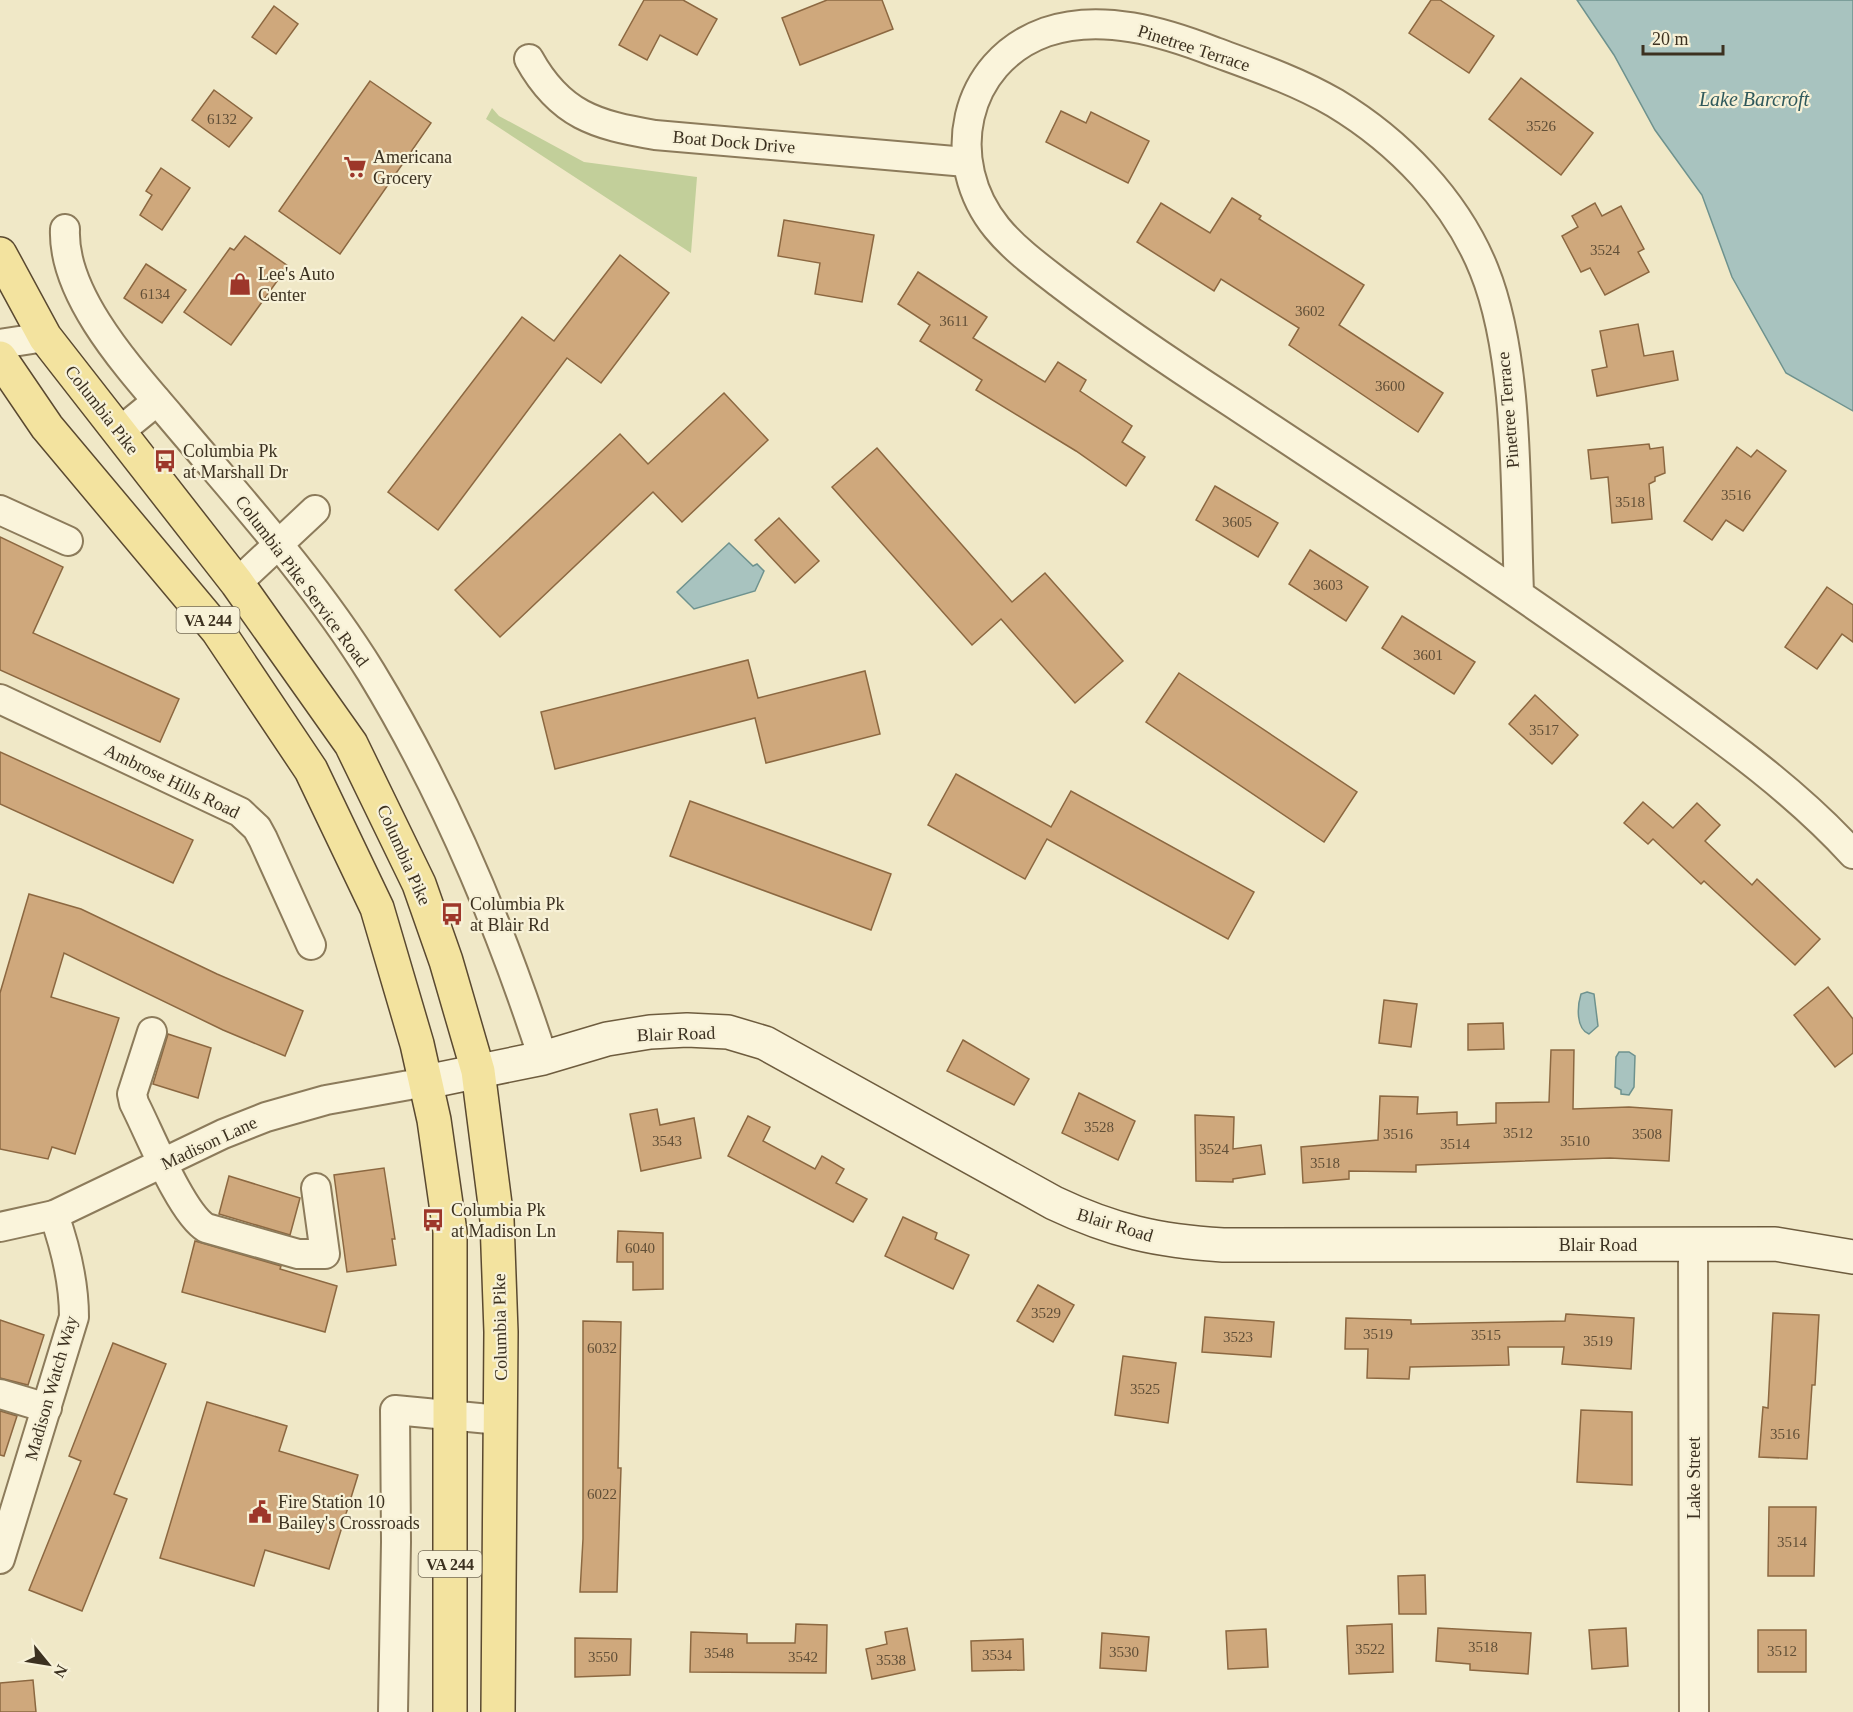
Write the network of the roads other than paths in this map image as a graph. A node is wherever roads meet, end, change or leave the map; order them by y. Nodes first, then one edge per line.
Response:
1 (529, 59) dead end
2 (966, 162) junction
3 (65, 229) dead end
4 (0, 254) edge
5 (45, 337) junction
6 (0, 344) edge
7 (0, 358) edge
8 (158, 401) junction
9 (119, 432) junction
10 (0, 510) edge
11 (315, 510) dead end
12 (68, 541) dead end
13 (278, 544) junction
14 (237, 583) junction
15 (1519, 592) junction
16 (0, 699) edge
17 (1853, 854) edge
18 (311, 945) dead end
19 (153, 1032) dead end
20 (543, 1058) junction
21 (478, 1071) junction
22 (426, 1082) junction
23 (164, 1163) junction
24 (316, 1188) dead end
25 (54, 1215) junction
26 (0, 1227) edge
27 (1693, 1245) junction
28 (1853, 1257) edge
29 (0, 1394) edge
30 (47, 1408) junction
31 (451, 1415) junction
32 (500, 1420) junction
33 (0, 1559) edge
34 (393, 1712) edge
35 (450, 1712) edge
36 (498, 1712) edge
37 (1694, 1712) edge

1 - 2 street, Boat Dock Drive
2 - 15 street, Pinetree Terrace
2 - 15 street, Pinetree Terrace
3 - 8 street, Columbia Pike Service Road
4 - 5 main road, Columbia Pike / VA 244
5 - 6 street
5 - 9 main road, Columbia Pike / VA 244
7 - 22 main road, VA 244
8 - 9 street
8 - 13 street, Columbia Pike Service Road
9 - 14 main road, Columbia Pike / VA 244
10 - 12 street
11 - 13 street
13 - 14 street
13 - 20 street, Columbia Pike Service Road
14 - 21 main road, Columbia Pike / VA 244
15 - 17 street, Pinetree Terrace
16 - 18 street, Ambrose Hills Road
19 - 23 street
20 - 21 street, Blair Road
20 - 27 street, Blair Road
21 - 22 street, Blair Road
21 - 32 main road, Columbia Pike / VA 244
22 - 23 street, Madison Lane
22 - 31 main road, VA 244
23 - 24 street
23 - 25 street, Madison Lane
25 - 26 street, Madison Lane
25 - 30 street, Madison Watch Way
27 - 28 street, Blair Road
27 - 37 street, Lake Street
29 - 30 street
30 - 33 street, Madison Watch Way
31 - 32 street
31 - 34 street
31 - 35 main road, VA 244
32 - 36 main road, Columbia Pike / VA 244

